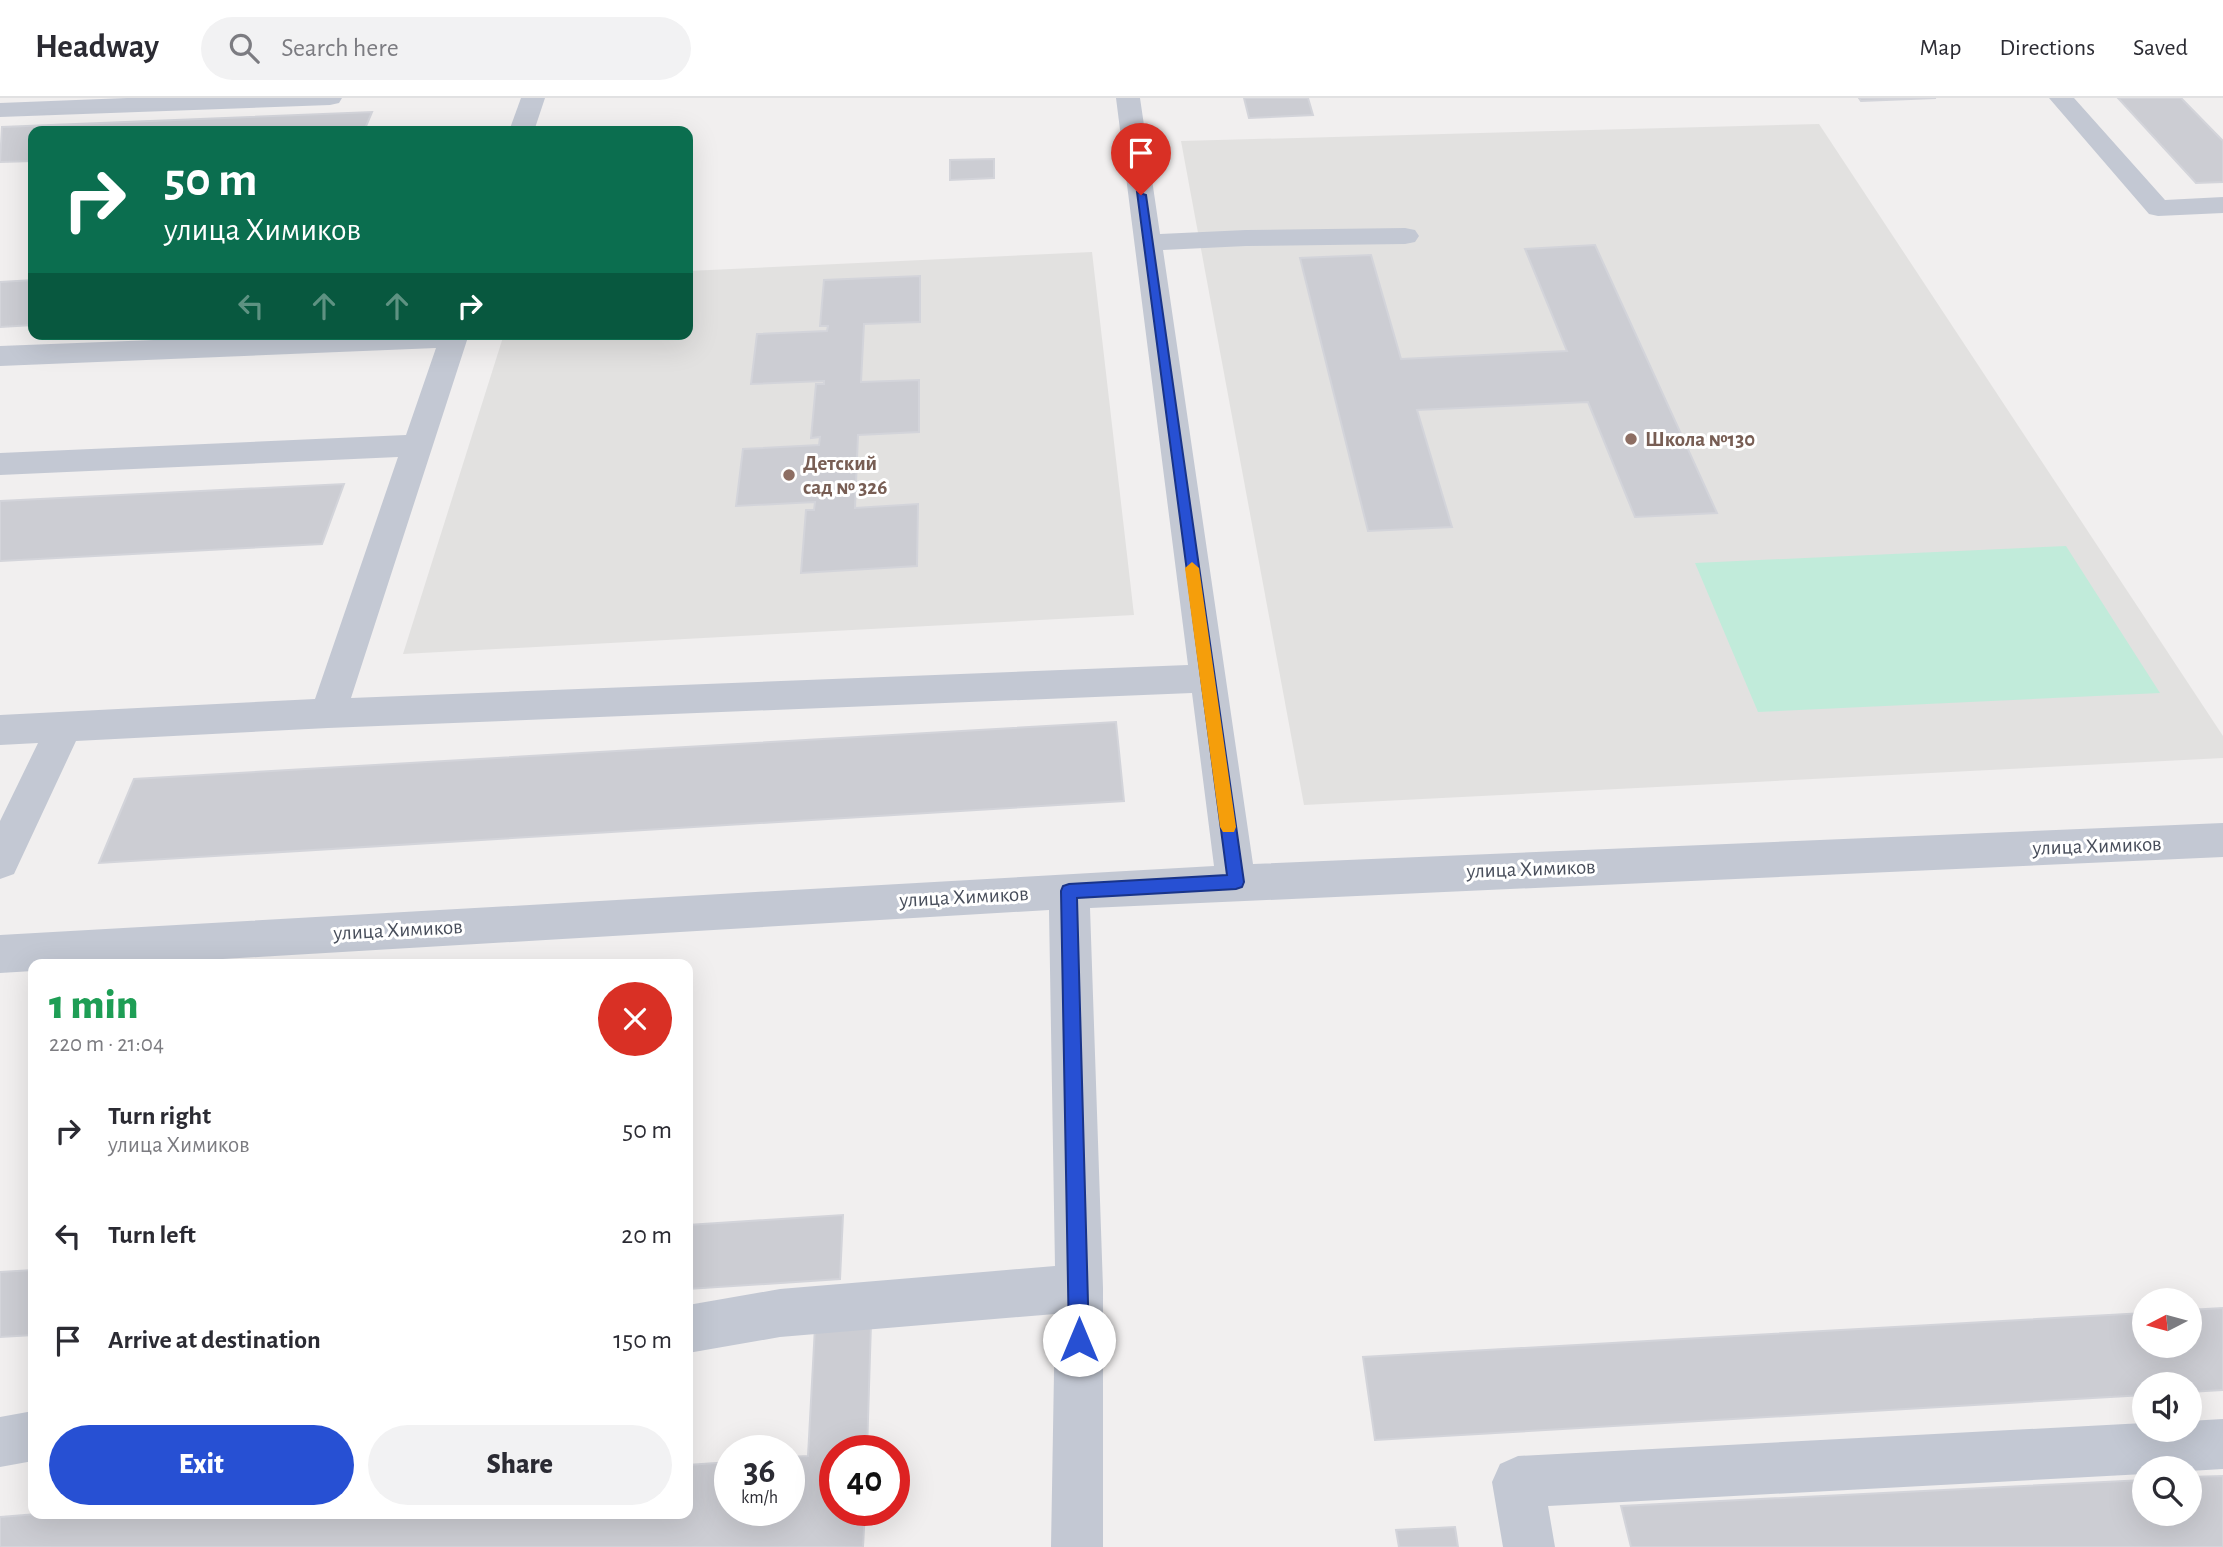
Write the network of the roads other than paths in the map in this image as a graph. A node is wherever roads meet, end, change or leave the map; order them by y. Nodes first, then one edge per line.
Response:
1 (330, 98) edge
2 (533, 98) edge
3 (1128, 98) edge
4 (2061, 98) edge
5 (0, 110) edge
6 (524, 126) edge
7 (2223, 205) edge
8 (1405, 236) dead end
9 (1148, 243) junction
10 (363, 340) edge
11 (453, 340) edge
12 (0, 356) edge
13 (418, 445) junction
14 (0, 464) edge
15 (1208, 678) junction
16 (328, 713) junction
17 (64, 727) junction
18 (0, 730) edge
19 (2223, 840) edge
20 (0, 862) edge
21 (1236, 882) junction
22 (1069, 891) junction
23 (0, 954) edge
24 (1079, 1288) junction
25 (693, 1328) edge
26 (28, 1437) edge
27 (0, 1442) edge
28 (2223, 1444) edge
29 (1077, 1547) edge
30 (1529, 1547) edge

1 - 5 street
2 - 6 street
3 - 9 street
4 - 7 street
8 - 9 street
9 - 15 street
10 - 12 street
11 - 13 street
13 - 14 street
13 - 16 street
15 - 16 street
15 - 21 street
16 - 17 street
17 - 18 street
17 - 20 street
19 - 21 street, улица Химиков
21 - 22 street, улица Химиков
22 - 23 street, улица Химиков
22 - 24 street
24 - 25 street
24 - 29 street
26 - 27 street
28 - 30 street

